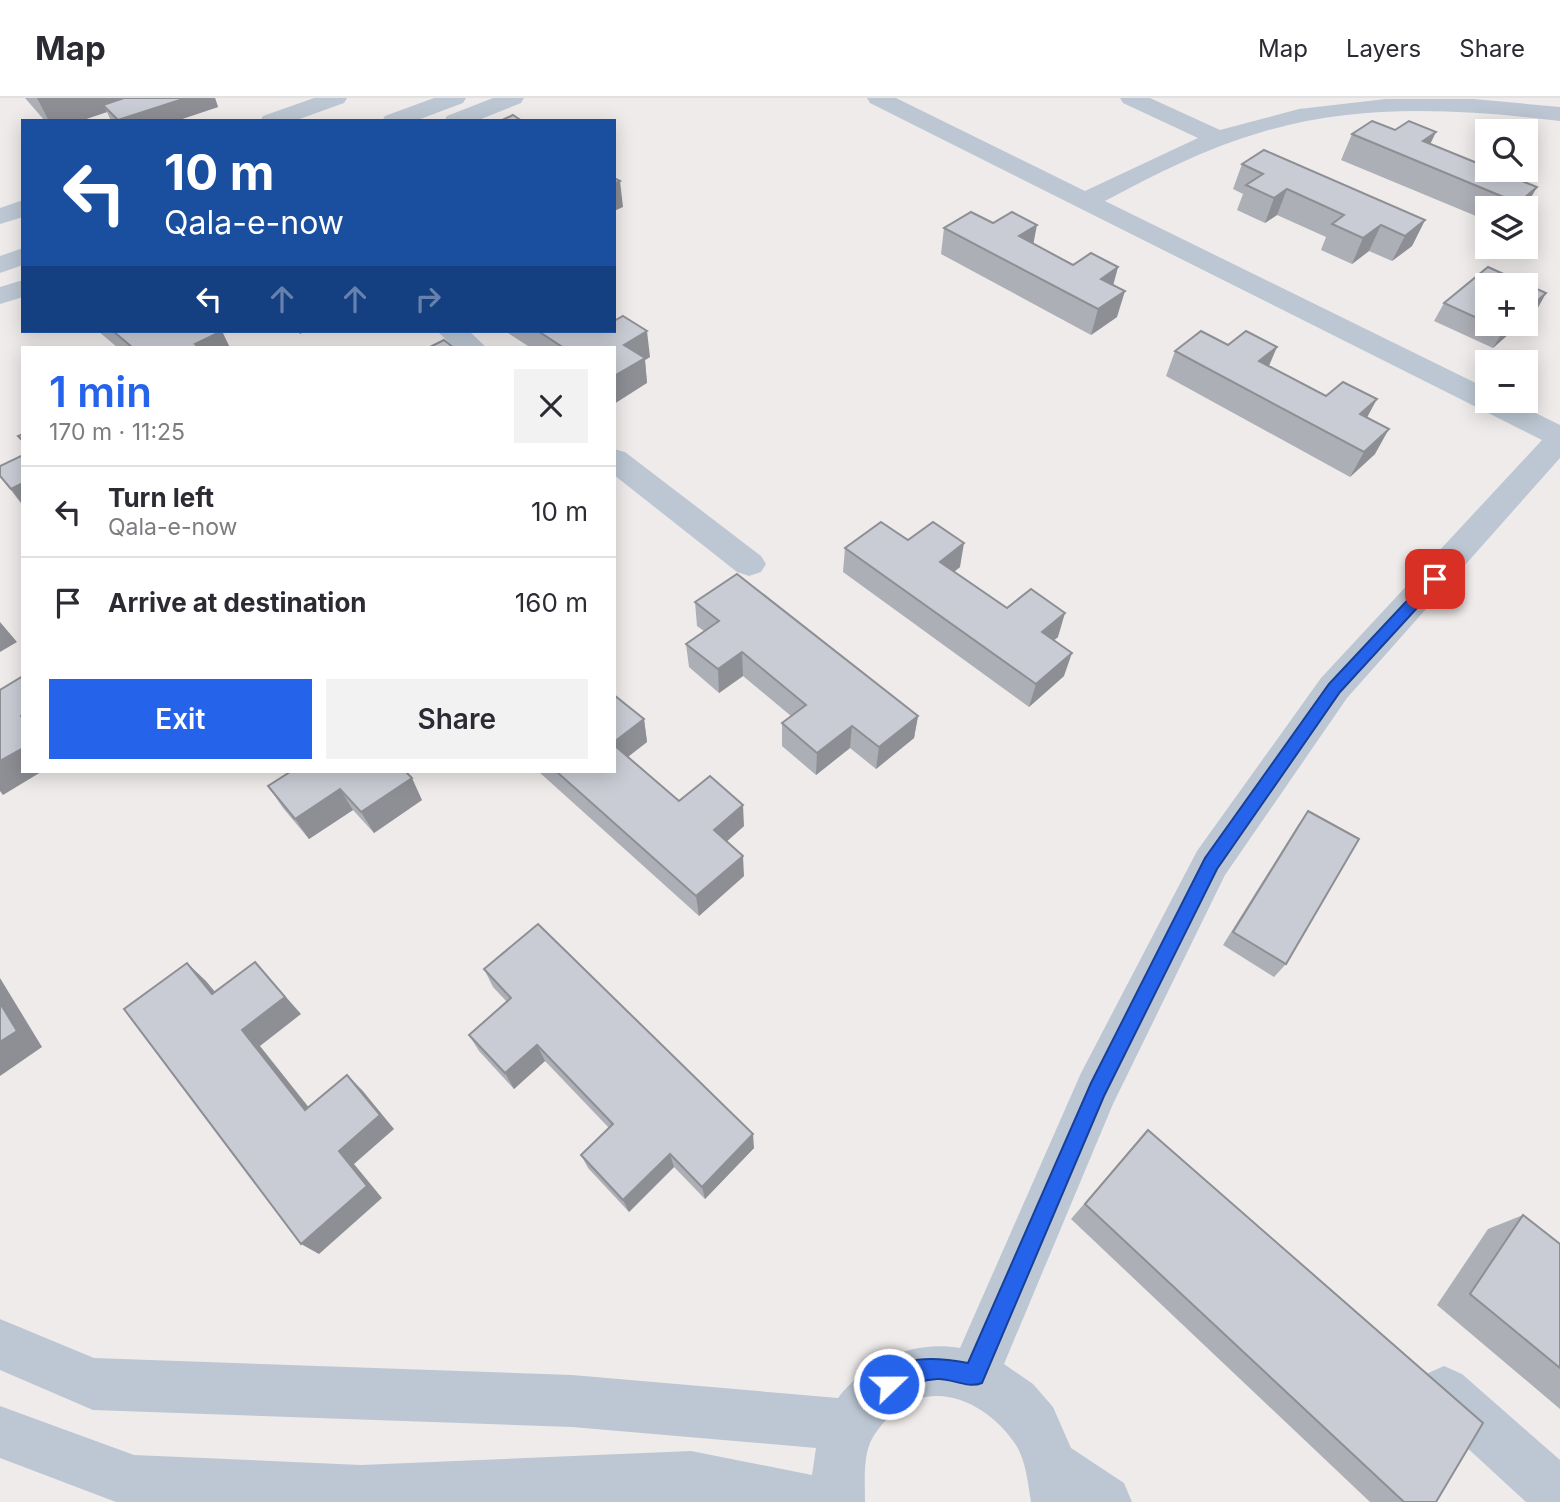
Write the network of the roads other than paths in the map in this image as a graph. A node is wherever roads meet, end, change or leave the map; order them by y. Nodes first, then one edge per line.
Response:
1 (336, 98) edge
2 (455, 98) edge
3 (513, 98) edge
4 (878, 98) edge
5 (1131, 98) edge
6 (1560, 114) edge
7 (277, 119) edge
8 (398, 119) edge
9 (460, 119) edge
10 (1219, 138) junction
11 (1086, 201) junction
12 (21, 209) edge
13 (0, 216) edge
14 (21, 258) edge
15 (0, 265) edge
16 (21, 289) edge
17 (0, 296) edge
18 (454, 333) edge
19 (470, 346) edge
20 (1560, 438) edge
21 (616, 461) edge
22 (749, 564) dead end
23 (0, 1344) edge
24 (1411, 1363) edge
25 (974, 1375) junction
26 (850, 1425) junction
27 (0, 1432) edge
28 (1054, 1484) edge
29 (1560, 1496) edge
30 (811, 1502) edge
31 (838, 1502) edge
32 (1105, 1502) edge

1 - 7 street
2 - 8 street
3 - 9 street
4 - 11 street
5 - 10 street
6 - 10 street
10 - 11 street
11 - 20 street
12 - 13 street
14 - 15 street
16 - 17 street
18 - 19 street
20 - 25 street
21 - 22 street
23 - 26 street
24 - 29 street
25 - 26 street
25 - 28 street
26 - 31 street
27 - 30 street
28 - 32 street

